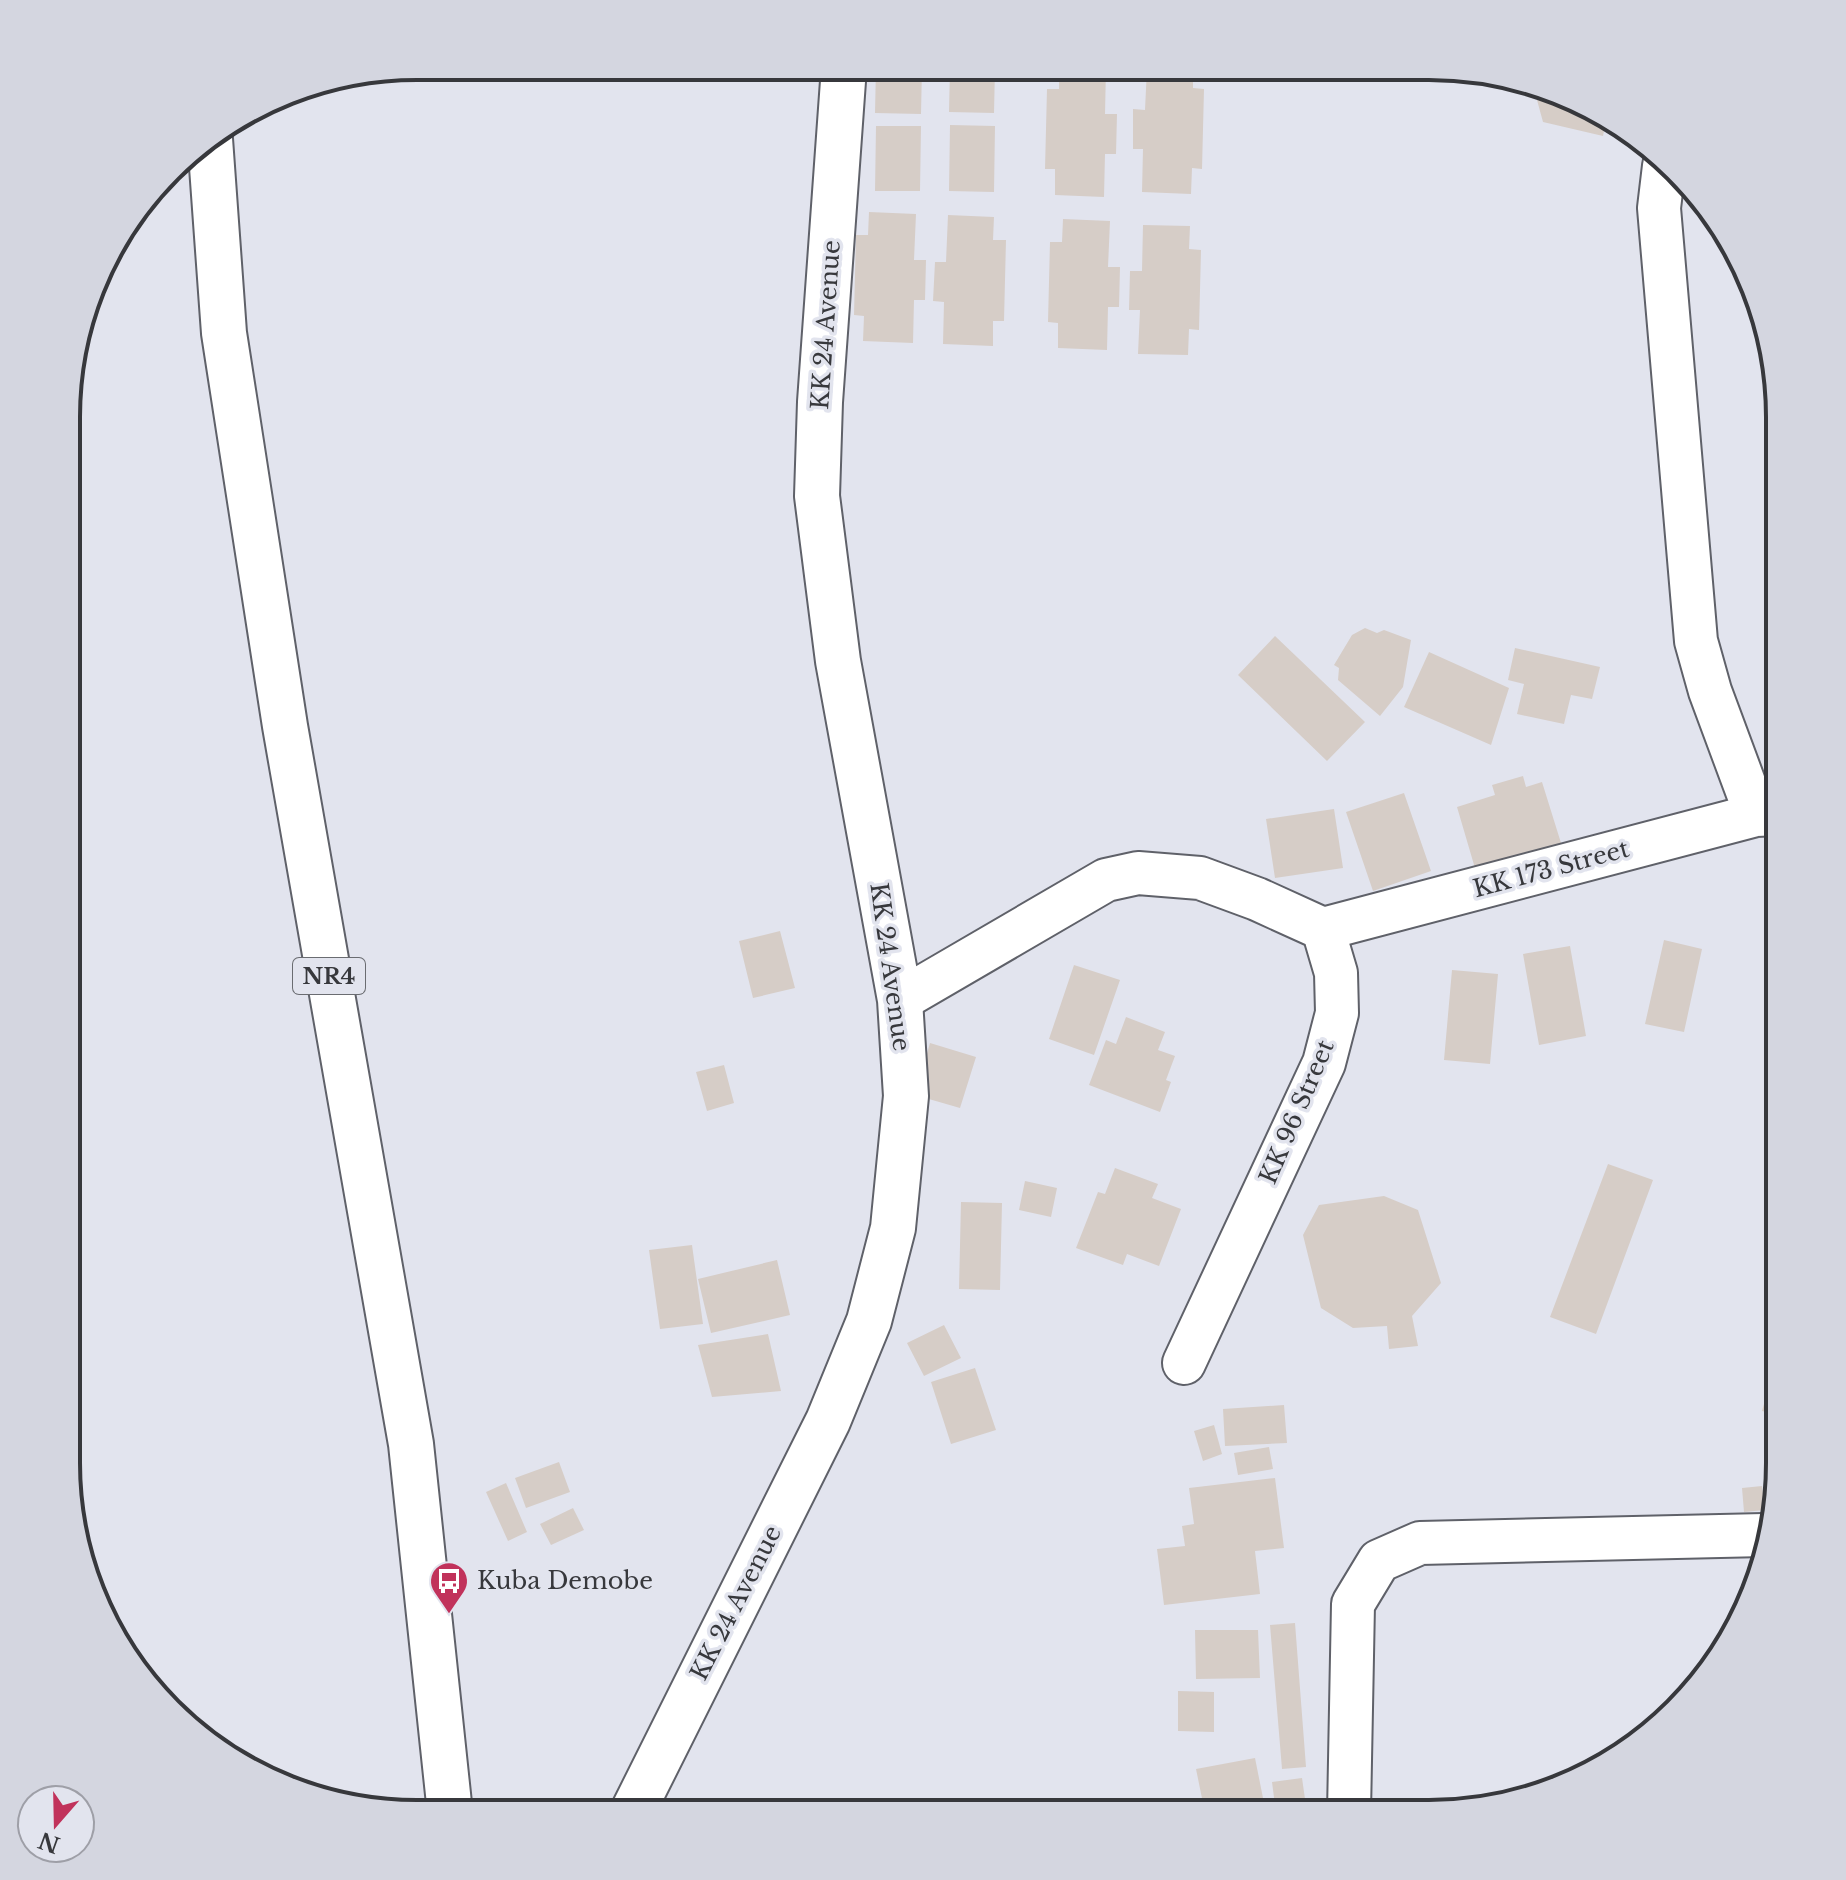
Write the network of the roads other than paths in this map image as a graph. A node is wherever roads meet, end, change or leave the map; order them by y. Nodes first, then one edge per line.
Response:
1 (843, 80) edge
2 (211, 151) edge
3 (1663, 175) edge
4 (1766, 813) edge
5 (1766, 815) edge
6 (1323, 929) junction
7 (900, 1000) junction
8 (1184, 1363) dead end
9 (1759, 1535) edge
10 (449, 1800) edge
11 (638, 1800) edge
12 (1349, 1800) edge

1 - 7 main road, KK 24 Avenue
2 - 10 main road, NR4
3 - 4 street
5 - 6 street, KK 173 Street
6 - 7 street
6 - 8 street, KK 96 Street
7 - 11 main road, KK 24 Avenue
9 - 12 street

